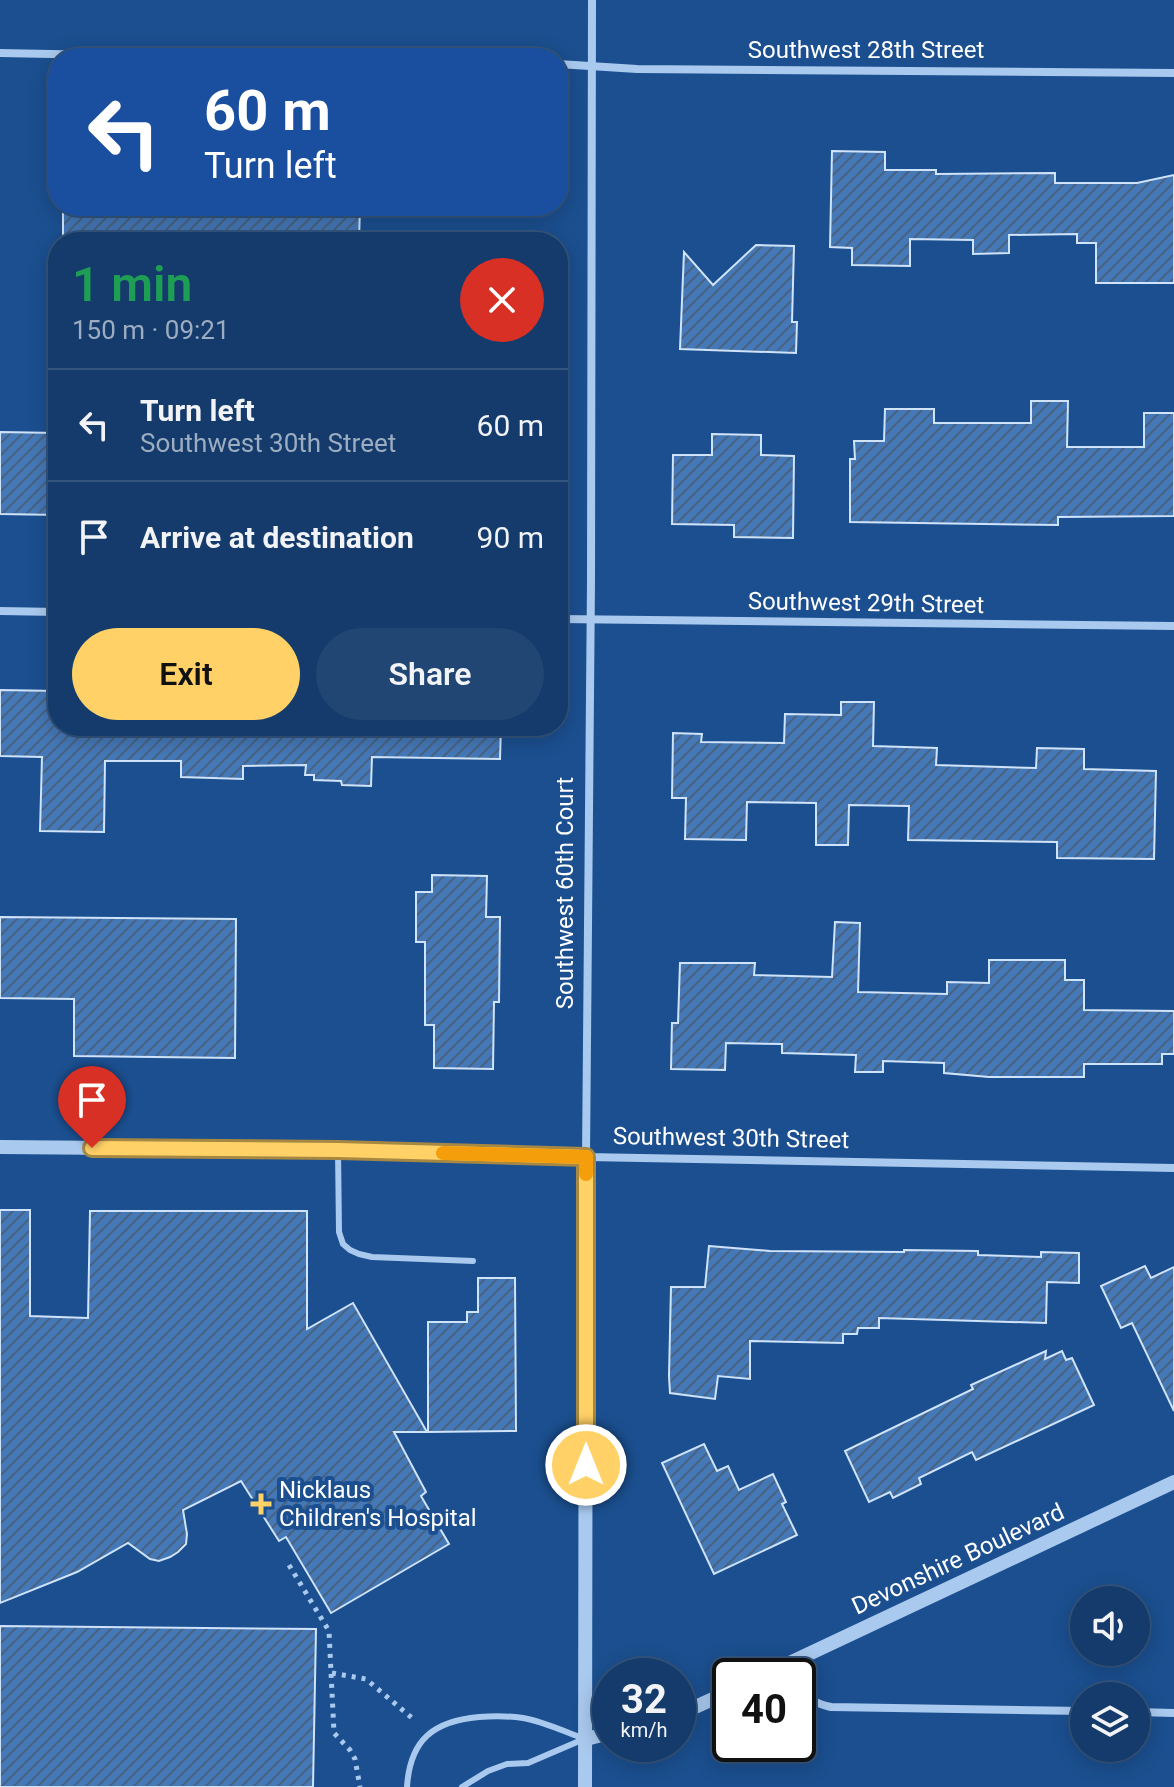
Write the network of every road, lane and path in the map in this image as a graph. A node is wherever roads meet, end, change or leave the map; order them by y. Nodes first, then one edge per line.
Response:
1 (592, 0) edge
2 (0, 53) edge
3 (48, 54) edge
4 (568, 65) edge
5 (592, 66) junction
6 (1174, 73) edge
7 (0, 611) edge
8 (48, 612) edge
9 (568, 619) edge
10 (590, 620) junction
11 (1174, 626) edge
12 (0, 1147) edge
13 (338, 1150) junction
14 (586, 1157) junction
15 (1174, 1168) edge
16 (473, 1261) dead end
17 (1174, 1482) edge
18 (289, 1565) dead end
19 (815, 1658) edge
20 (331, 1672) junction
21 (816, 1703) edge
22 (1070, 1711) edge
23 (1150, 1712) edge
24 (1174, 1713) edge
25 (412, 1718) dead end
26 (592, 1738) edge
27 (586, 1739) junction
28 (360, 1787) edge
29 (407, 1787) edge
30 (462, 1787) edge
31 (585, 1787) edge

1 - 5 street, Southwest 60th Court
2 - 3 street
4 - 5 street, Southwest 28th Street
5 - 6 street, Southwest 28th Street
5 - 10 street, Southwest 60th Court
7 - 8 street
9 - 10 street, Southwest 29th Street
10 - 11 street, Southwest 29th Street
10 - 14 street, Southwest 60th Court
12 - 13 street, Southwest 30th Street
13 - 14 street, Southwest 30th Street
13 - 16 lane
14 - 15 street, Southwest 30th Street
14 - 27 street, Southwest 60th Court
17 - 19 street, Devonshire Boulevard
18 - 20 path
20 - 25 path
20 - 28 path
21 - 22 street
23 - 24 street
26 - 27 street
27 - 29 lane
27 - 30 lane
27 - 31 street, Southwest 60th Court

